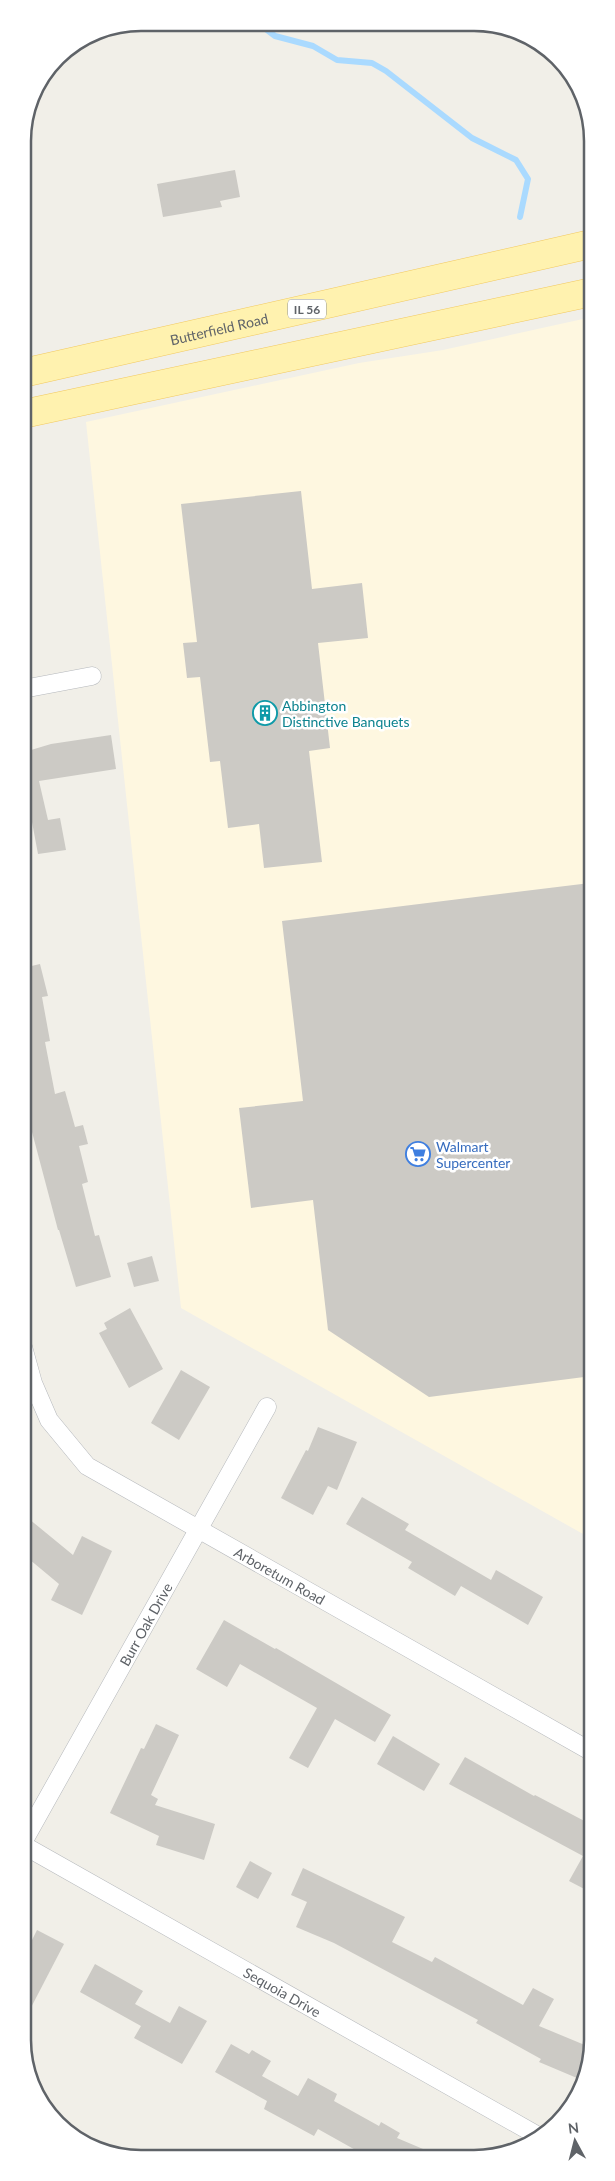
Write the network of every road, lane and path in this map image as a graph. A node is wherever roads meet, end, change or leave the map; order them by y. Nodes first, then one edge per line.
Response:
1 (584, 246) edge
2 (584, 294) edge
3 (31, 371) edge
4 (31, 412) edge
5 (92, 676) dead end
6 (31, 687) edge
7 (31, 1376) edge
8 (267, 1407) dead end
9 (200, 1531) junction
10 (584, 1747) edge
11 (31, 1832) edge
12 (31, 1848) edge
13 (532, 2133) edge

1 - 3 main road, Butterfield Road / IL 56
2 - 4 main road
5 - 6 street
7 - 9 street, Arboretum Road
8 - 9 street, Burr Oak Drive
9 - 10 street, Arboretum Road
9 - 11 street, Burr Oak Drive
12 - 13 street, Sequoia Drive

